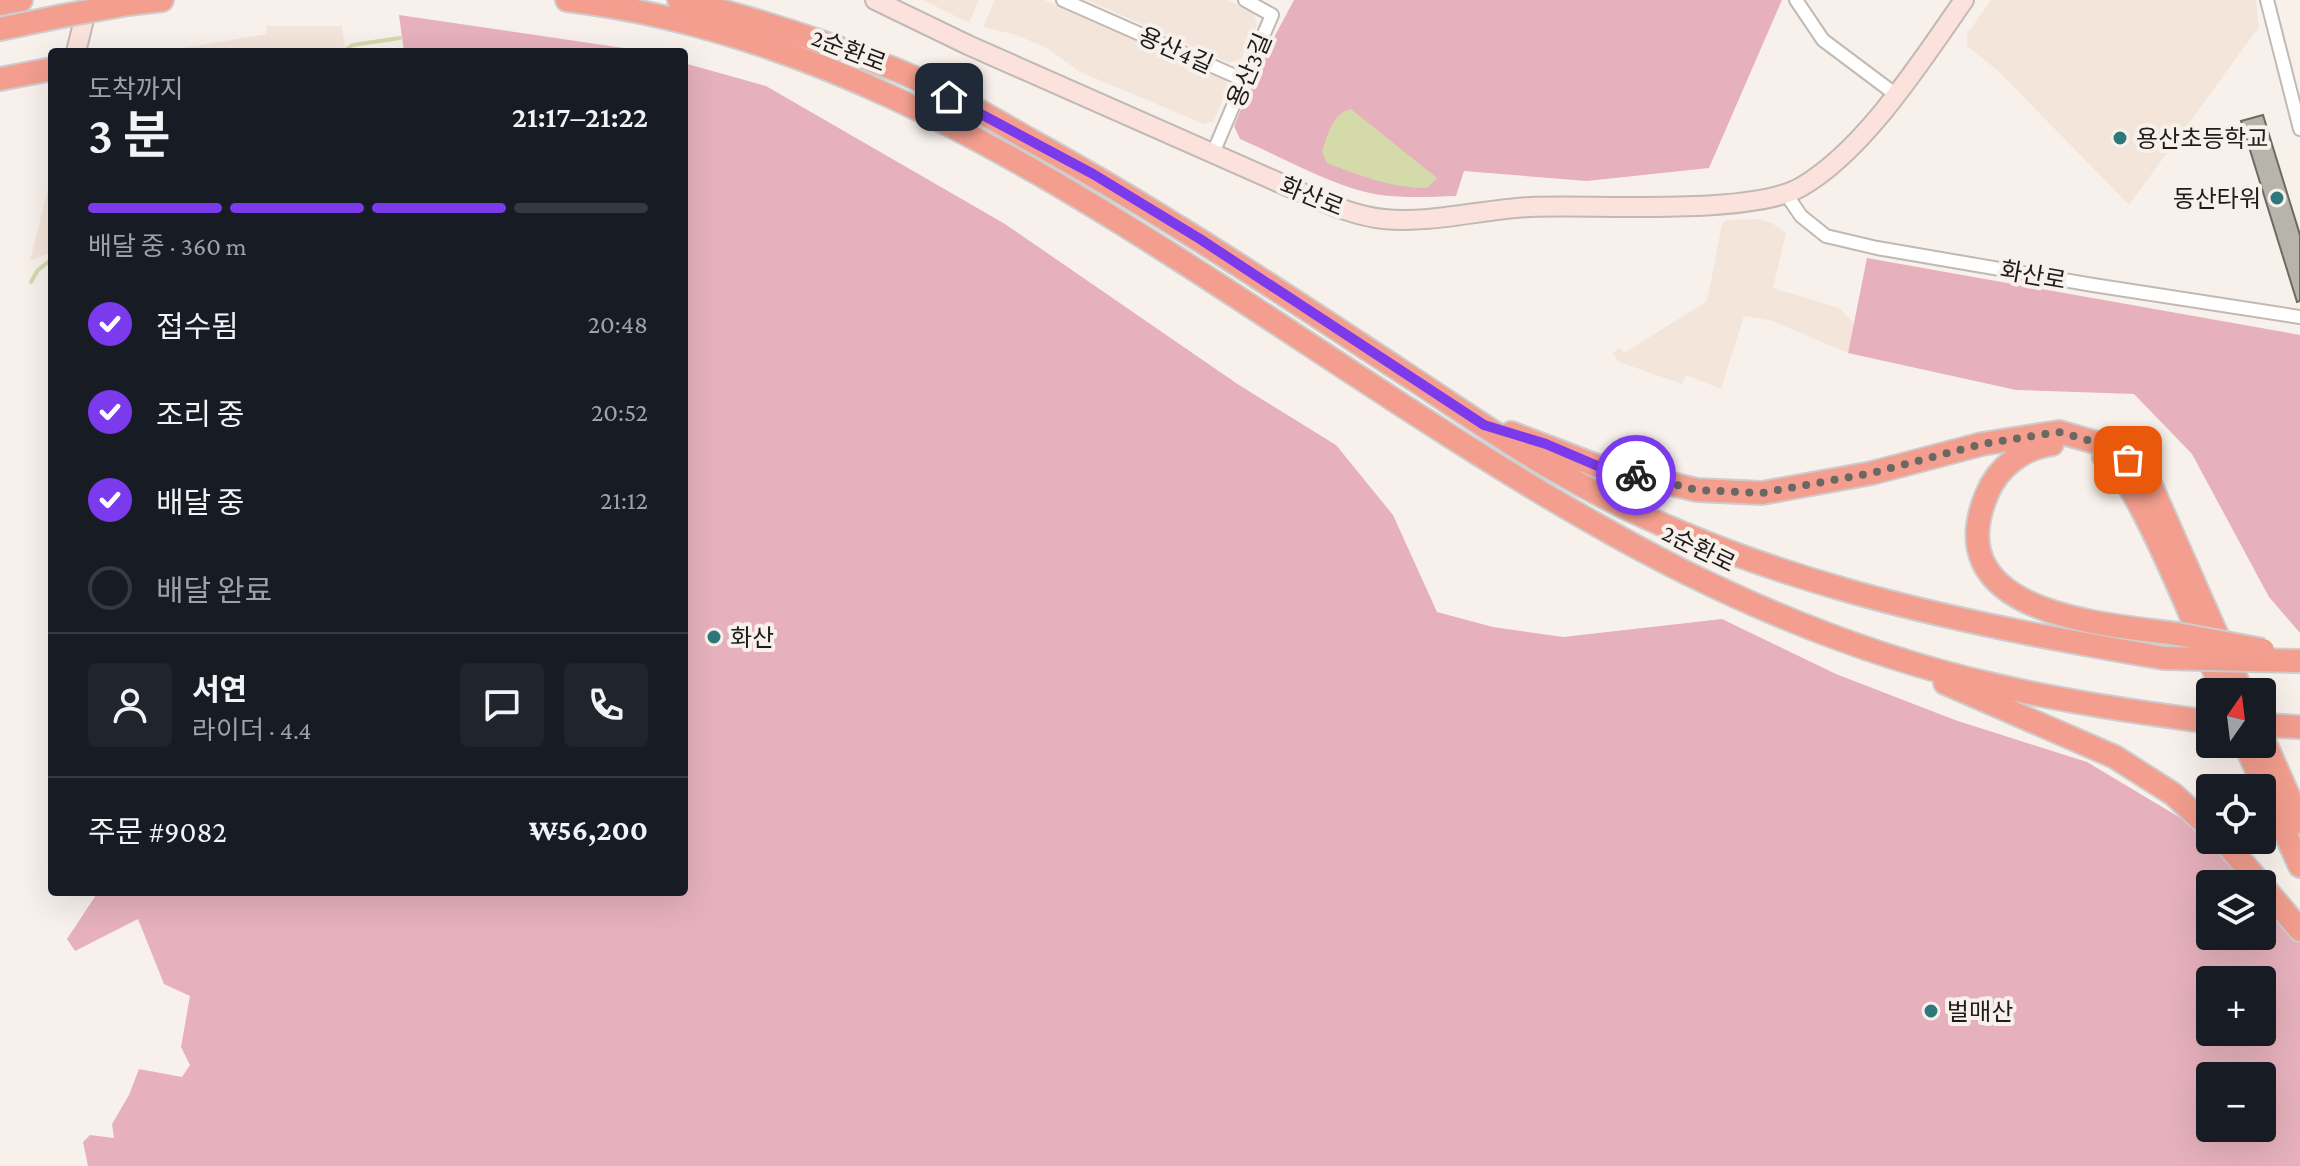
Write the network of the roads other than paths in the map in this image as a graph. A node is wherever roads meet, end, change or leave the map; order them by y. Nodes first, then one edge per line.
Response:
1 (20, 0) edge
2 (89, 0) edge
3 (162, 0) edge
4 (567, 0) edge
5 (679, 0) edge
6 (875, 0) edge
7 (1063, 0) edge
8 (1245, 0) edge
9 (1796, 0) edge
10 (1964, 0) edge
11 (2267, 0) edge
12 (0, 4) edge
13 (0, 29) edge
14 (77, 48) edge
15 (48, 70) edge
16 (0, 79) edge
17 (1244, 80) junction
18 (1895, 94) junction
19 (2300, 129) edge
20 (1213, 153) junction
21 (1786, 194) junction
22 (2300, 317) edge
23 (1484, 425) junction
24 (2199, 639) edge
25 (2199, 639) edge
26 (2199, 639) edge
27 (2199, 639) edge
28 (1878, 653) junction
29 (2300, 659) edge
30 (2217, 678) edge
31 (2236, 678) edge
32 (2196, 720) edge
33 (2276, 726) edge
34 (2300, 727) edge
35 (2251, 758) edge
36 (2272, 758) edge
37 (2196, 815) edge
38 (2300, 822) edge
39 (2235, 854) edge
40 (2300, 866) edge
41 (2248, 870) edge
42 (2276, 902) edge
43 (2300, 930) edge

1 - 12 highway
2 - 14 main road
3 - 13 highway, bridge
4 - 28 highway, 2순환로
5 - 23 highway, 2순환로
6 - 20 main road, 화산로
7 - 17 street, 용산4길
8 - 17 street, 용산3길
9 - 18 street
10 - 18 main road, 화산로
11 - 19 street
15 - 16 highway
17 - 20 street, 용산3길
18 - 21 main road, 화산로
20 - 21 main road, 화산로
21 - 22 street, 화산로
23 - 29 highway, 2순환로, bridge
23 - 31 highway
24 - 29 highway, bridge
25 - 26 highway, bridge
27 - 30 highway, bridge
28 - 32 highway, 2순환로
28 - 37 highway
33 - 34 highway
35 - 40 highway
36 - 38 highway
39 - 41 highway
42 - 43 highway

